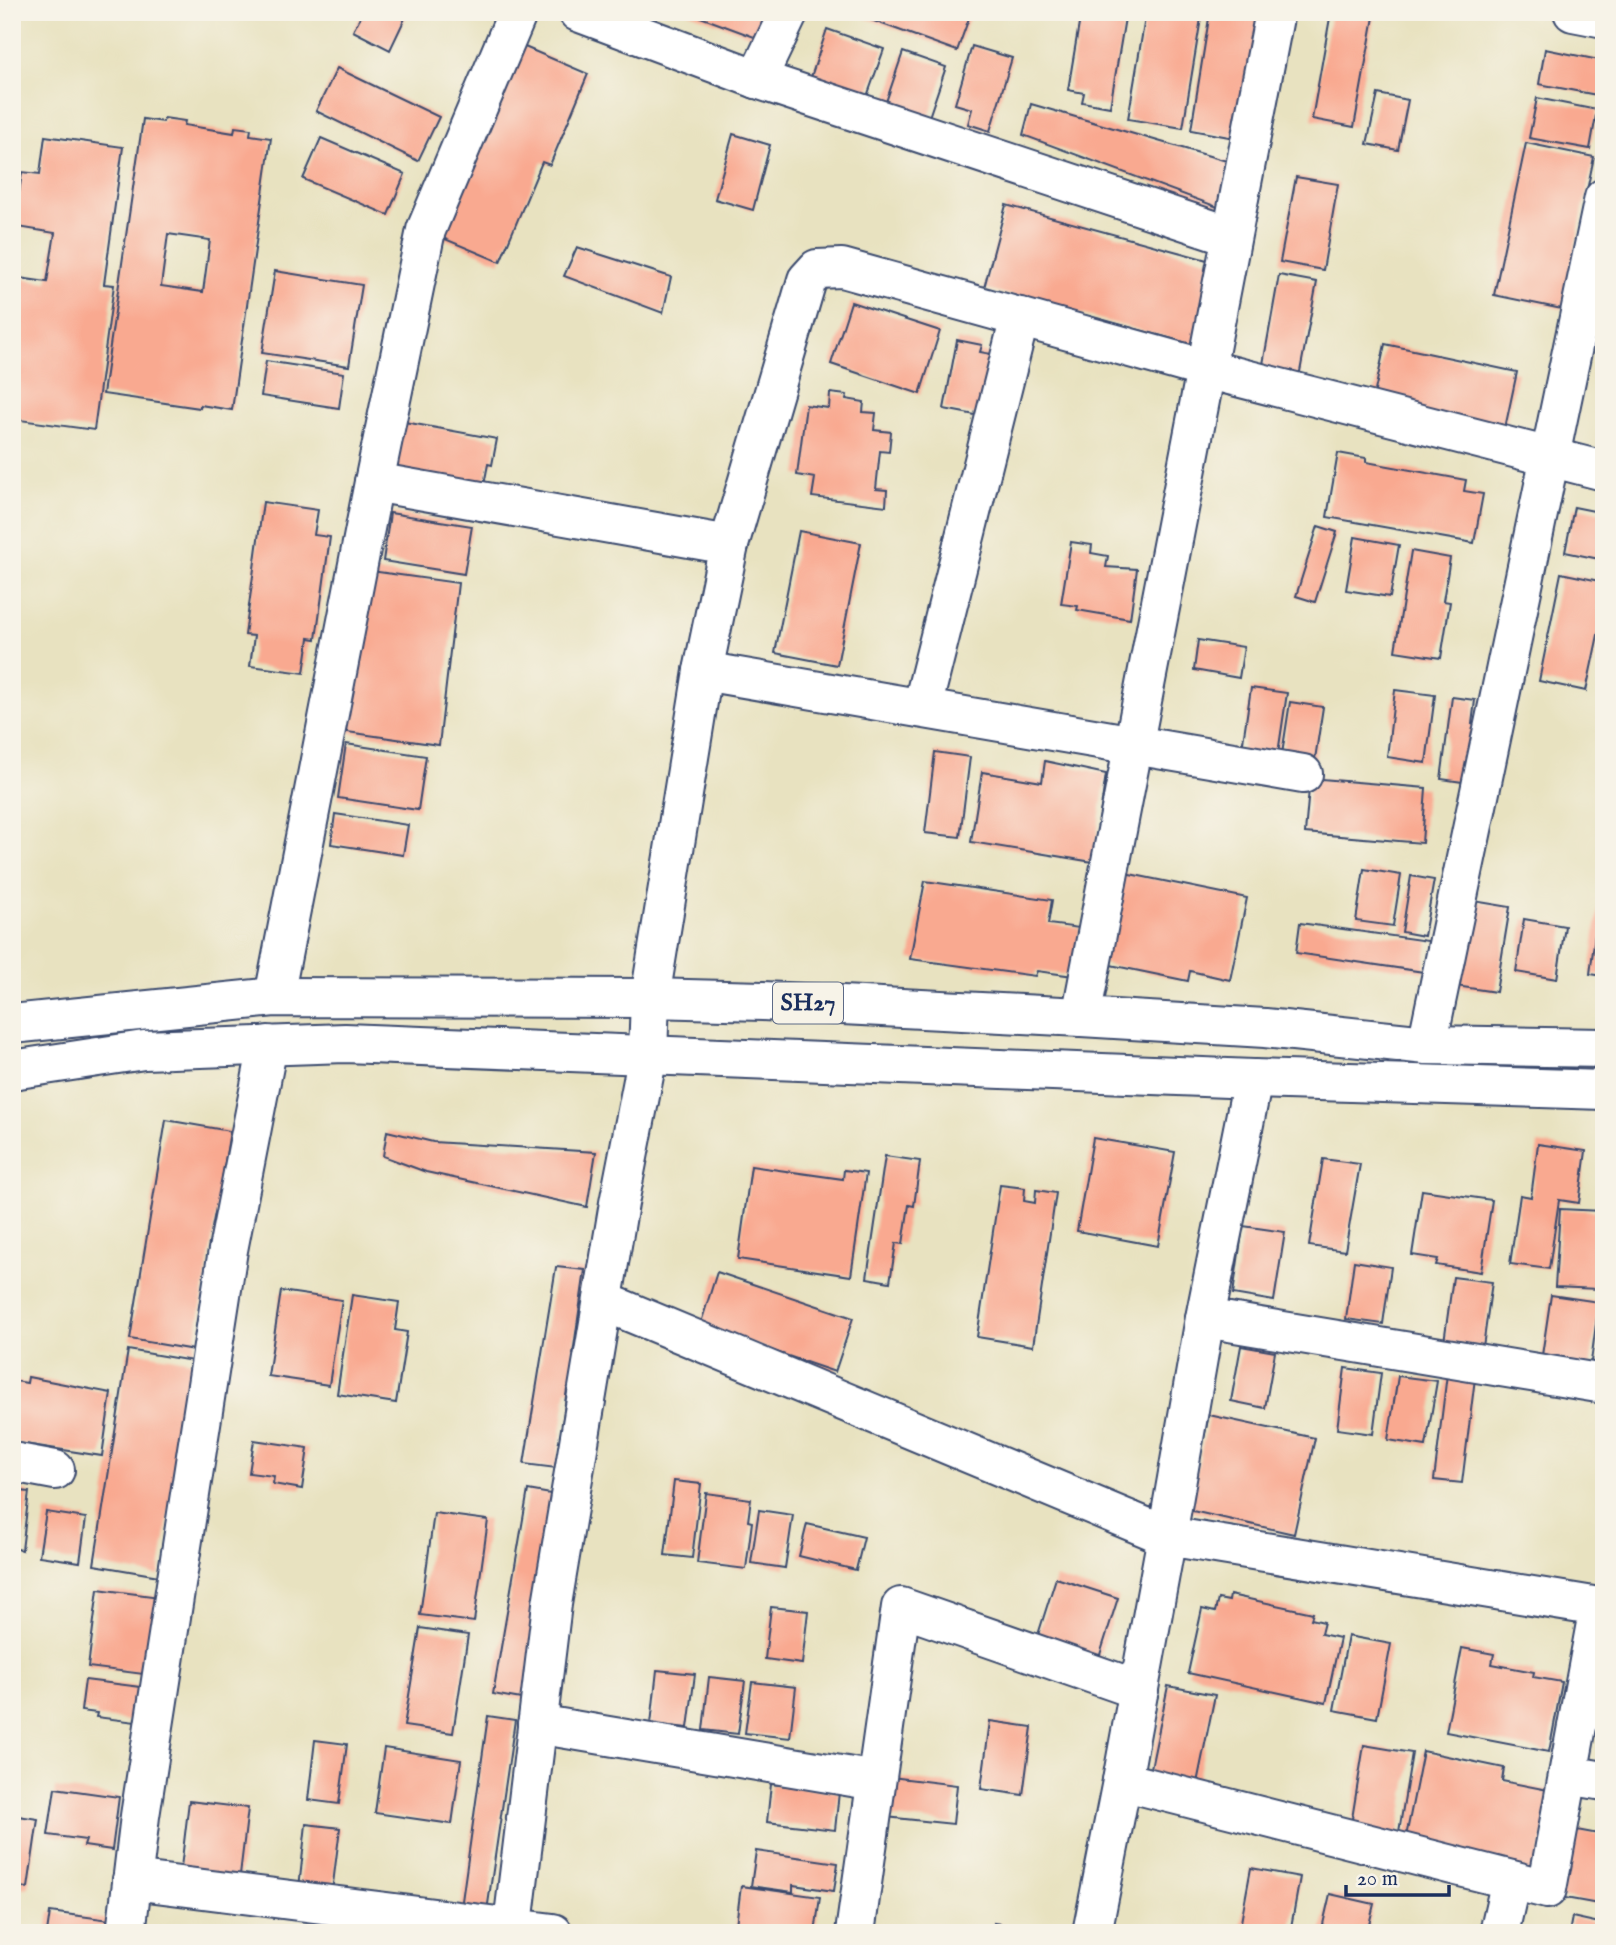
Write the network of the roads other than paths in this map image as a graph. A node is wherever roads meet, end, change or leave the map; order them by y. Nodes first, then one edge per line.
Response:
1 (518, 12) edge
2 (578, 12) edge
3 (789, 12) edge
4 (1275, 12) edge
5 (1573, 12) edge
6 (1604, 18) edge
7 (757, 79) junction
8 (1604, 198) edge
9 (1231, 236) junction
10 (1020, 317) junction
11 (1206, 369) junction
12 (1549, 458) junction
13 (1604, 471) edge
14 (374, 482) junction
15 (729, 545) junction
16 (703, 671) junction
17 (922, 708) junction
18 (1133, 745) junction
19 (1303, 774) dead end
20 (274, 997) junction
21 (650, 998) junction
22 (1081, 1017) junction
23 (12, 1024) edge
24 (268, 1045) junction
25 (1427, 1045) junction
26 (1604, 1048) edge
27 (648, 1055) junction
28 (12, 1070) edge
29 (1253, 1079) junction
30 (1604, 1090) edge
31 (603, 1301) junction
32 (1205, 1318) junction
33 (1604, 1384) edge
34 (12, 1462) edge
35 (55, 1470) dead end
36 (1167, 1536) junction
37 (1601, 1598) edge
38 (1139, 1690) junction
39 (537, 1724) junction
40 (1586, 1778) edge
41 (876, 1781) junction
42 (1122, 1781) junction
43 (132, 1880) junction
44 (1511, 1880) junction
45 (512, 1930) edge
46 (126, 1933) edge
47 (553, 1933) edge
48 (855, 1933) edge
49 (1092, 1933) edge
50 (1499, 1933) edge

1 - 14 street
2 - 7 street
3 - 7 street
4 - 9 street
5 - 6 street
7 - 9 street
8 - 12 street
9 - 11 street
10 - 11 street
10 - 15 street
10 - 17 street
11 - 12 street
11 - 18 street
12 - 13 street
12 - 25 street
14 - 15 street
14 - 20 street
15 - 16 street
16 - 17 street
16 - 21 street
17 - 18 street
18 - 19 street
18 - 22 street
20 - 21 street, SH27
20 - 23 street, SH27
21 - 22 street, SH27
21 - 27 street
22 - 25 street, SH27
24 - 27 street, SH27
24 - 28 street, SH27
24 - 43 street
25 - 26 street, SH27
27 - 29 street, SH27
27 - 31 street
29 - 30 street, SH27
29 - 32 street
31 - 36 street
31 - 39 street
32 - 33 street
32 - 36 street
34 - 35 street
36 - 37 street
36 - 38 street
37 - 40 street
38 - 41 street
38 - 42 street
39 - 41 street
39 - 45 street
40 - 44 street
41 - 48 street
42 - 44 street
42 - 49 street
43 - 45 street
43 - 46 street
44 - 50 street
45 - 47 street

